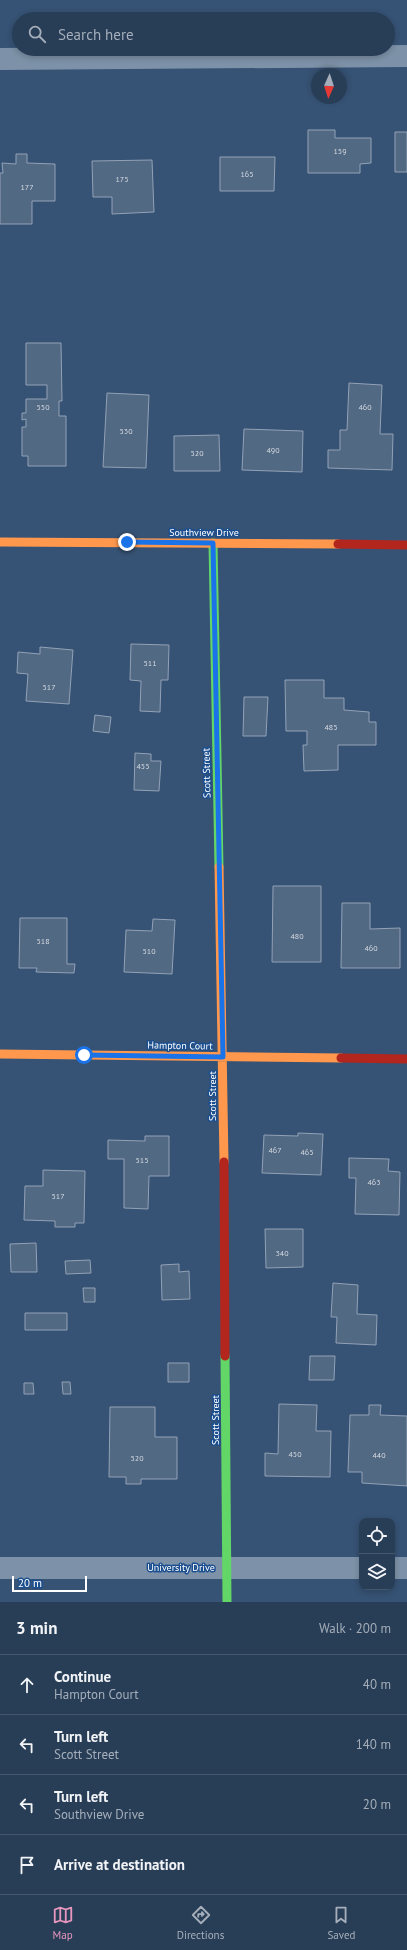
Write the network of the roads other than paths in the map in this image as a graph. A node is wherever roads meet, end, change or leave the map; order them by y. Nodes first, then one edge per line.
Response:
1 (407, 56) edge
2 (0, 59) edge
3 (0, 542) edge
4 (213, 543) junction
5 (407, 545) edge
6 (0, 1054) edge
7 (223, 1057) junction
8 (407, 1059) edge
9 (227, 1567) junction
10 (0, 1568) edge
11 (359, 1568) edge
12 (395, 1568) edge
13 (407, 1568) edge
14 (227, 1602) edge

1 - 2 street
3 - 4 street, Southview Drive
4 - 5 street, Southview Drive
4 - 7 street, Scott Street
6 - 7 street, Hampton Court
7 - 8 street, Hampton Court
7 - 9 street, Scott Street
9 - 10 street, University Drive
9 - 11 street, University Drive
9 - 14 street, Scott Street
12 - 13 street

